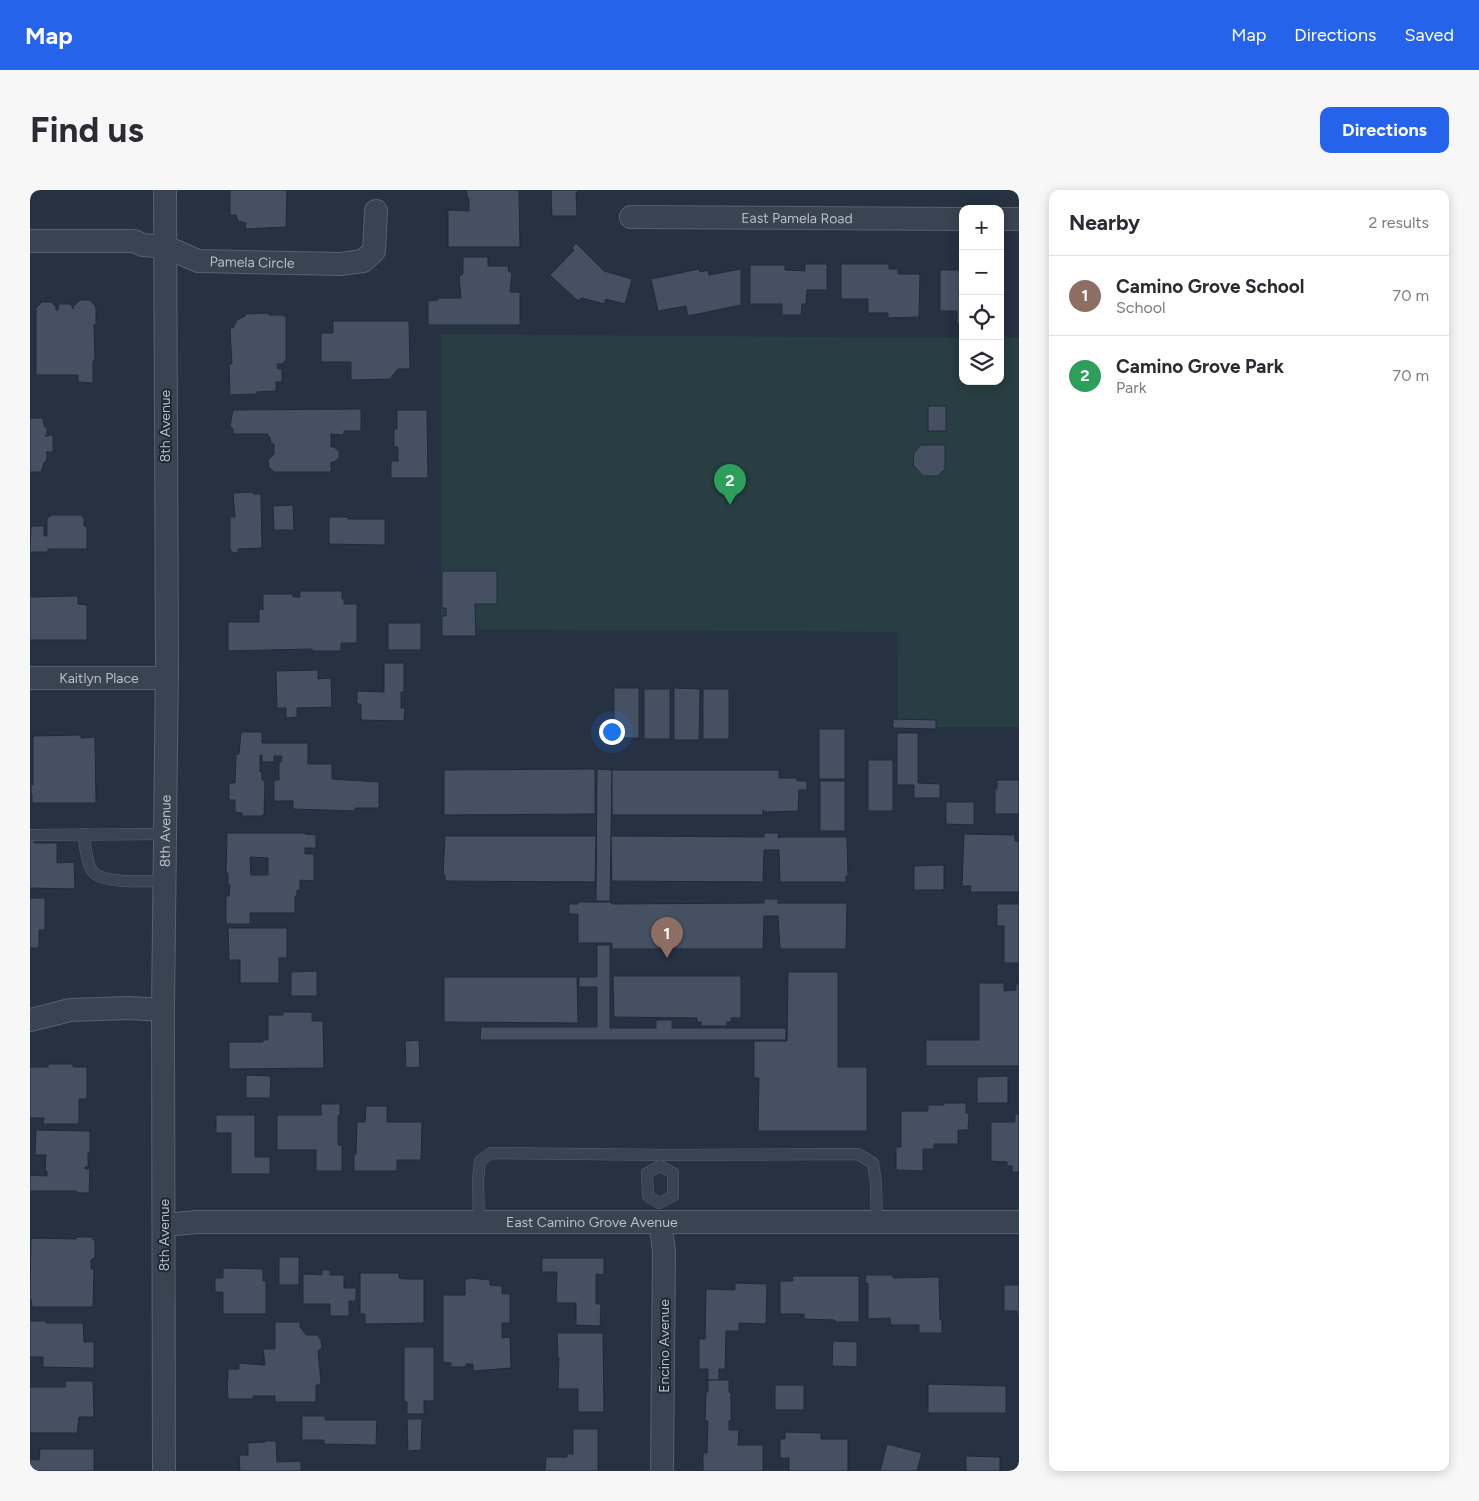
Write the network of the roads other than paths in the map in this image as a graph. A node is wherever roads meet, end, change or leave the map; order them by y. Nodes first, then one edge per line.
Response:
1 (165, 190) edge
2 (376, 211) dead end
3 (631, 217) dead end
4 (959, 219) edge
5 (1004, 219) edge
6 (1019, 219) edge
7 (30, 241) edge
8 (166, 247) junction
9 (30, 678) edge
10 (167, 678) junction
11 (83, 834) junction
12 (165, 834) junction
13 (30, 835) edge
14 (164, 881) junction
15 (163, 1010) junction
16 (30, 1020) edge
17 (660, 1161) junction
18 (660, 1213) junction
19 (479, 1222) junction
20 (1019, 1222) edge
21 (877, 1223) junction
22 (164, 1225) junction
23 (164, 1471) edge
24 (662, 1471) edge

1 - 8 street, 8th Avenue
2 - 8 street, Pamela Circle
3 - 4 street, East Pamela Road
5 - 6 street
7 - 8 street, Pamela Circle
8 - 10 street, 8th Avenue
9 - 10 street, Kaitlyn Place
10 - 12 street, 8th Avenue
11 - 12 lane
11 - 13 lane
11 - 14 lane
12 - 14 street, 8th Avenue
14 - 15 street, 8th Avenue
15 - 16 street
15 - 22 street, 8th Avenue
17 - 18 lane
17 - 18 lane
17 - 19 lane
17 - 21 lane
18 - 19 street, East Camino Grove Avenue
18 - 21 street, East Camino Grove Avenue
18 - 24 street, Encino Avenue
19 - 22 street, East Camino Grove Avenue
20 - 21 street, East Camino Grove Avenue
22 - 23 street, 8th Avenue

